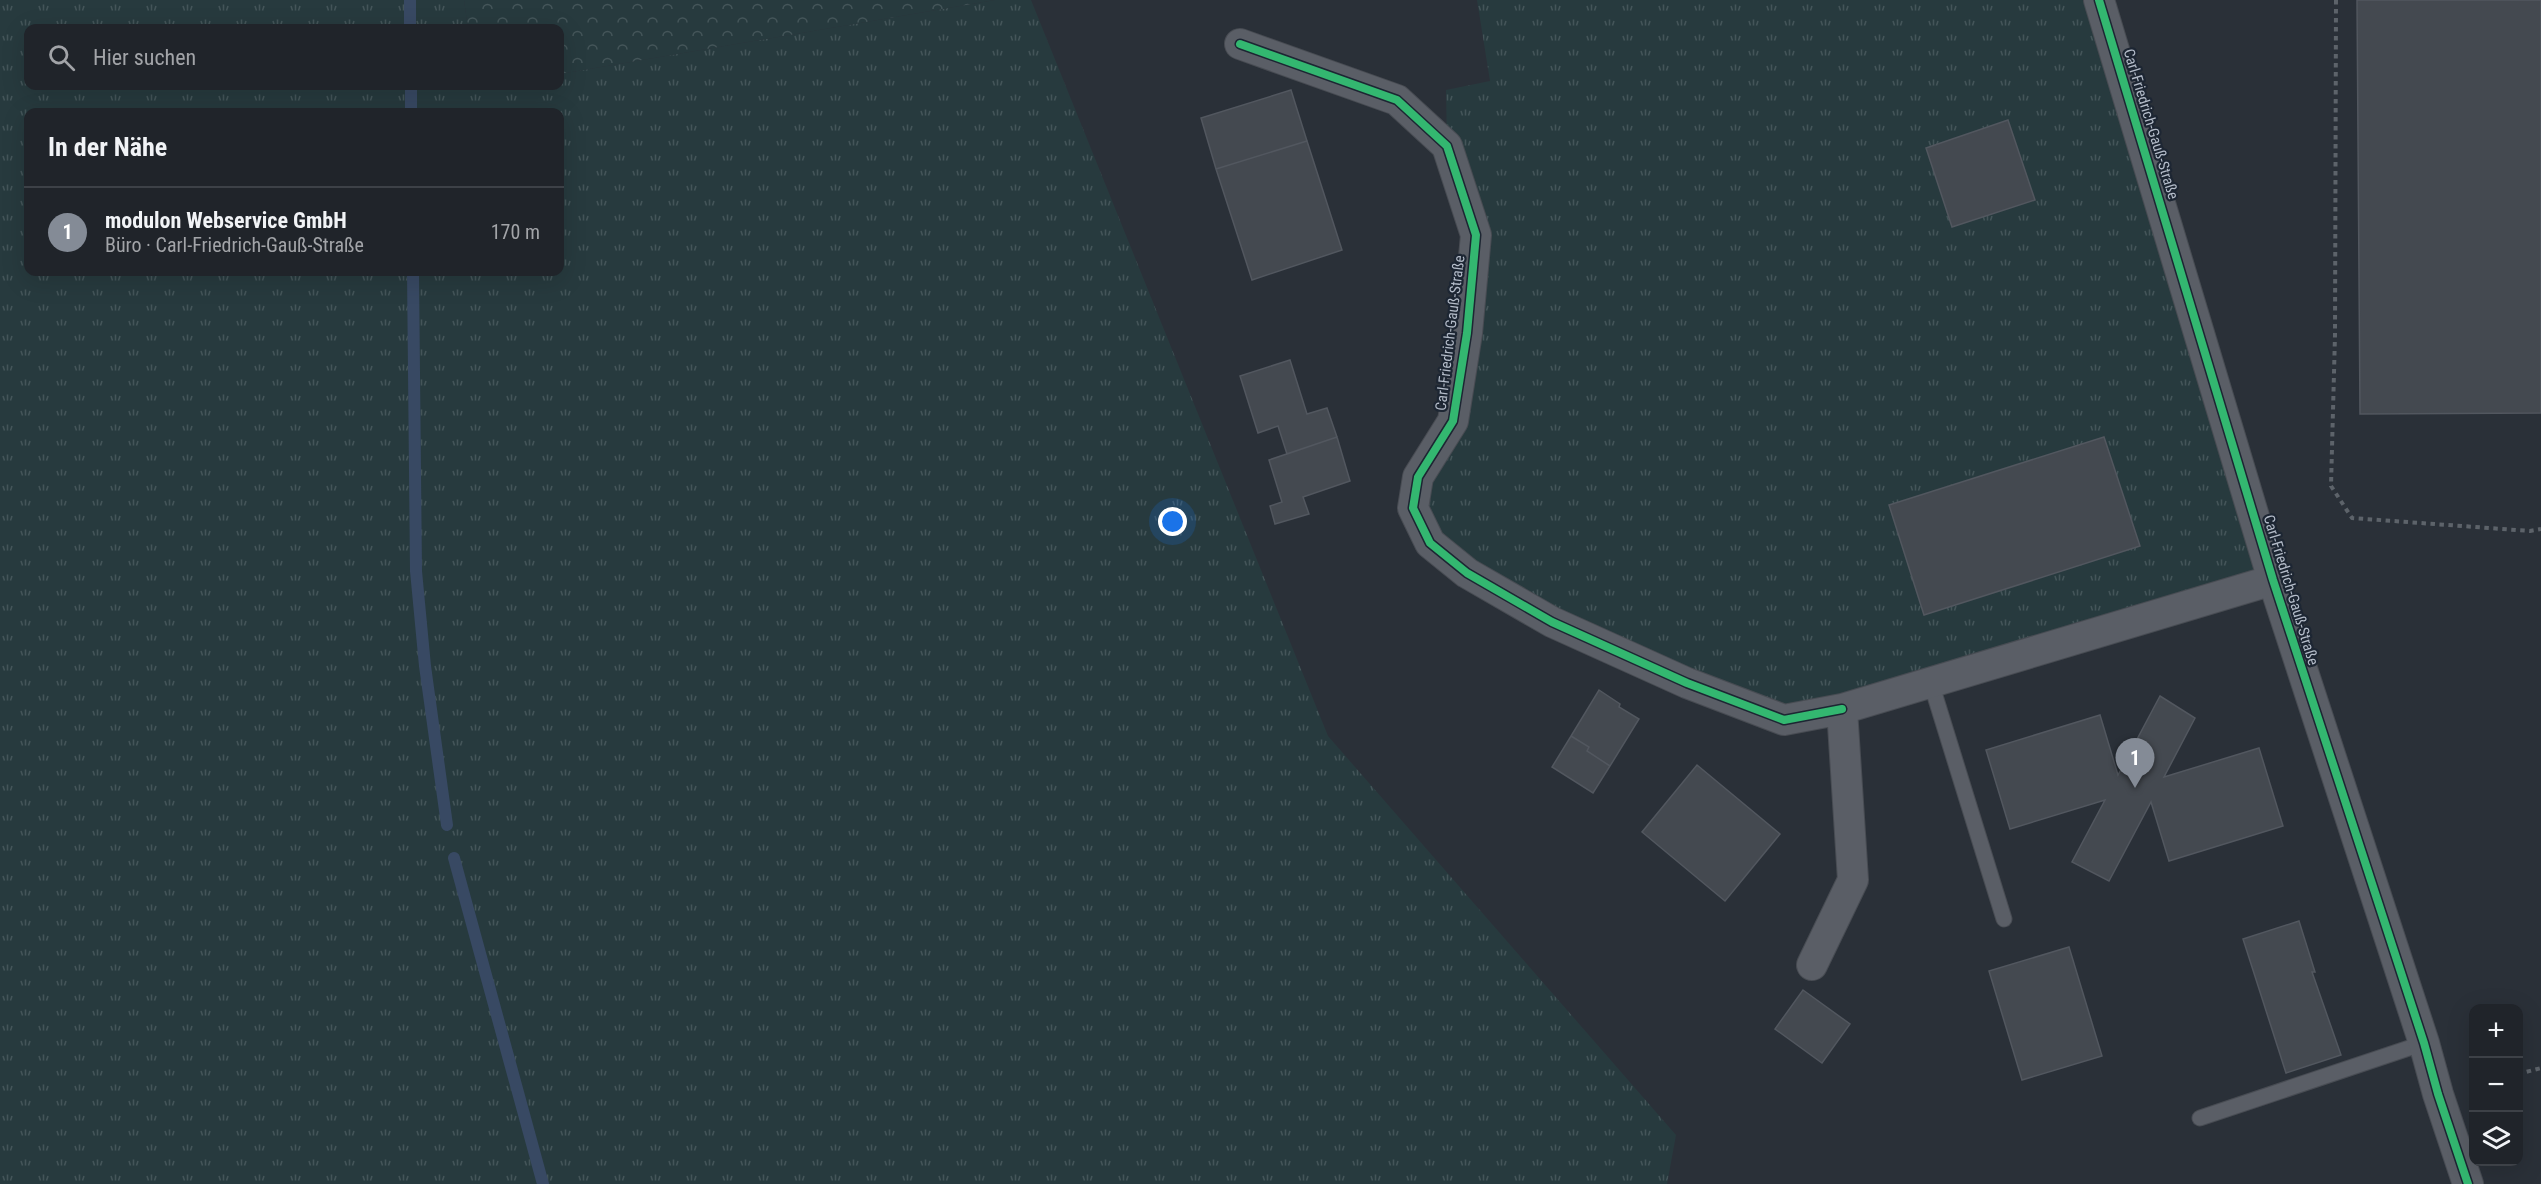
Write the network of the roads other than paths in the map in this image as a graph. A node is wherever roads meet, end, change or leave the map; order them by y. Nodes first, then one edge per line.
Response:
1 (2099, 0) edge
2 (1240, 44) dead end
3 (2273, 580) junction
4 (1931, 683) junction
5 (1842, 709) junction
6 (2004, 920) dead end
7 (1812, 965) dead end
8 (2424, 1043) junction
9 (2200, 1118) dead end
10 (2468, 1184) edge

1 - 3 street, Carl-Friedrich-Gauß-Straße
2 - 5 street, Carl-Friedrich-Gauß-Straße
3 - 4 street, Carl-Friedrich-Gauß-Straße
3 - 8 street, Carl-Friedrich-Gauß-Straße
4 - 5 street, Carl-Friedrich-Gauß-Straße
4 - 6 lane
5 - 7 street
8 - 9 lane
8 - 10 street, Carl-Friedrich-Gauß-Straße

